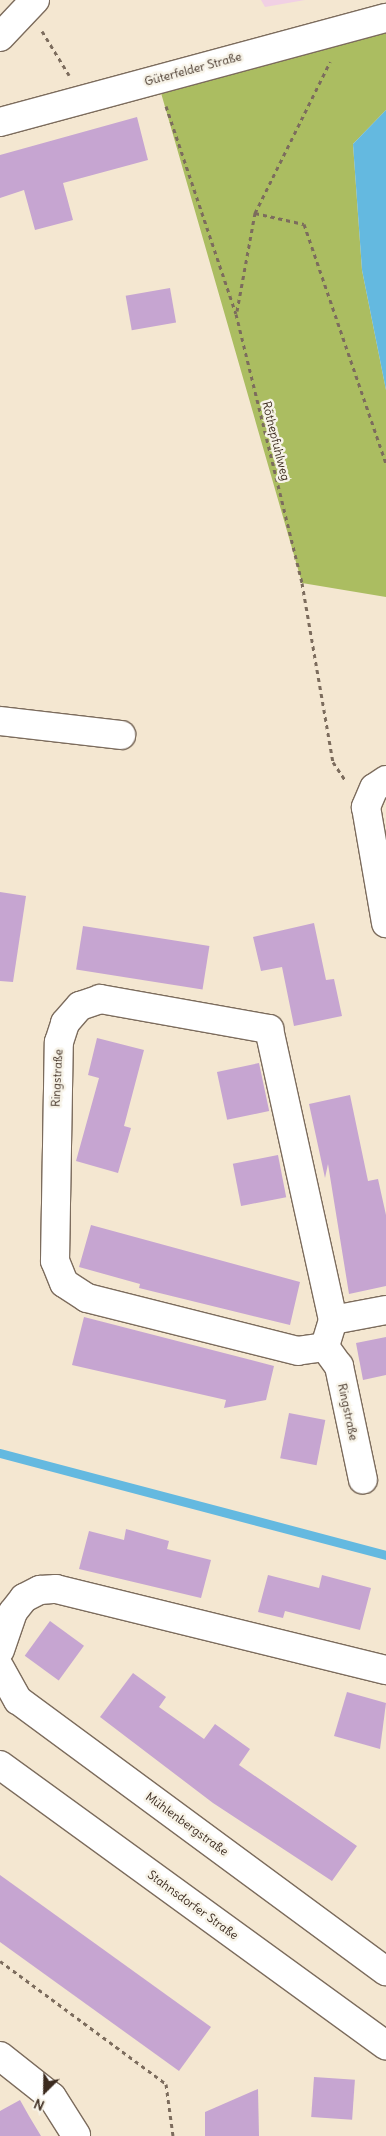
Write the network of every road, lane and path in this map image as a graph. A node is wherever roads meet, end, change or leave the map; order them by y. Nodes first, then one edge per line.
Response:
1 (31, 4) edge
2 (386, 18) edge
3 (347, 28) junction
4 (0, 37) edge
5 (157, 79) junction
6 (84, 99) junction
7 (0, 122) edge
8 (255, 213) junction
9 (236, 314) junction
10 (386, 464) edge
11 (0, 721) edge
12 (121, 735) dead end
13 (386, 780) edge
14 (366, 807) junction
15 (386, 923) edge
16 (386, 1310) edge
17 (333, 1320) junction
18 (325, 1348) junction
19 (363, 1480) dead end
20 (0, 1650) edge
21 (0, 1668) edge
22 (386, 1670) edge
23 (0, 1765) edge
24 (0, 1961) edge
25 (386, 1971) edge
26 (386, 2045) edge
27 (0, 2056) edge
28 (76, 2135) edge
29 (173, 2136) edge

1 - 4 street
1 - 6 path
2 - 3 street, Güterfelder Straße
3 - 5 street, Güterfelder Straße
3 - 8 path
5 - 6 street, Güterfelder Straße
5 - 9 path, Röthepfuhlweg
6 - 7 street, Güterfelder Straße
8 - 9 path
8 - 10 path
9 - 14 path, Röthepfuhlweg
11 - 12 street
13 - 14 street
14 - 15 street
16 - 17 street
17 - 18 street, Ringstraße
17 - 18 street, Ringstraße
18 - 19 street, Ringstraße
20 - 22 street
21 - 25 street, Mühlenbergstraße
23 - 26 street, Stahnsdorfer Straße
24 - 29 path
27 - 28 street

